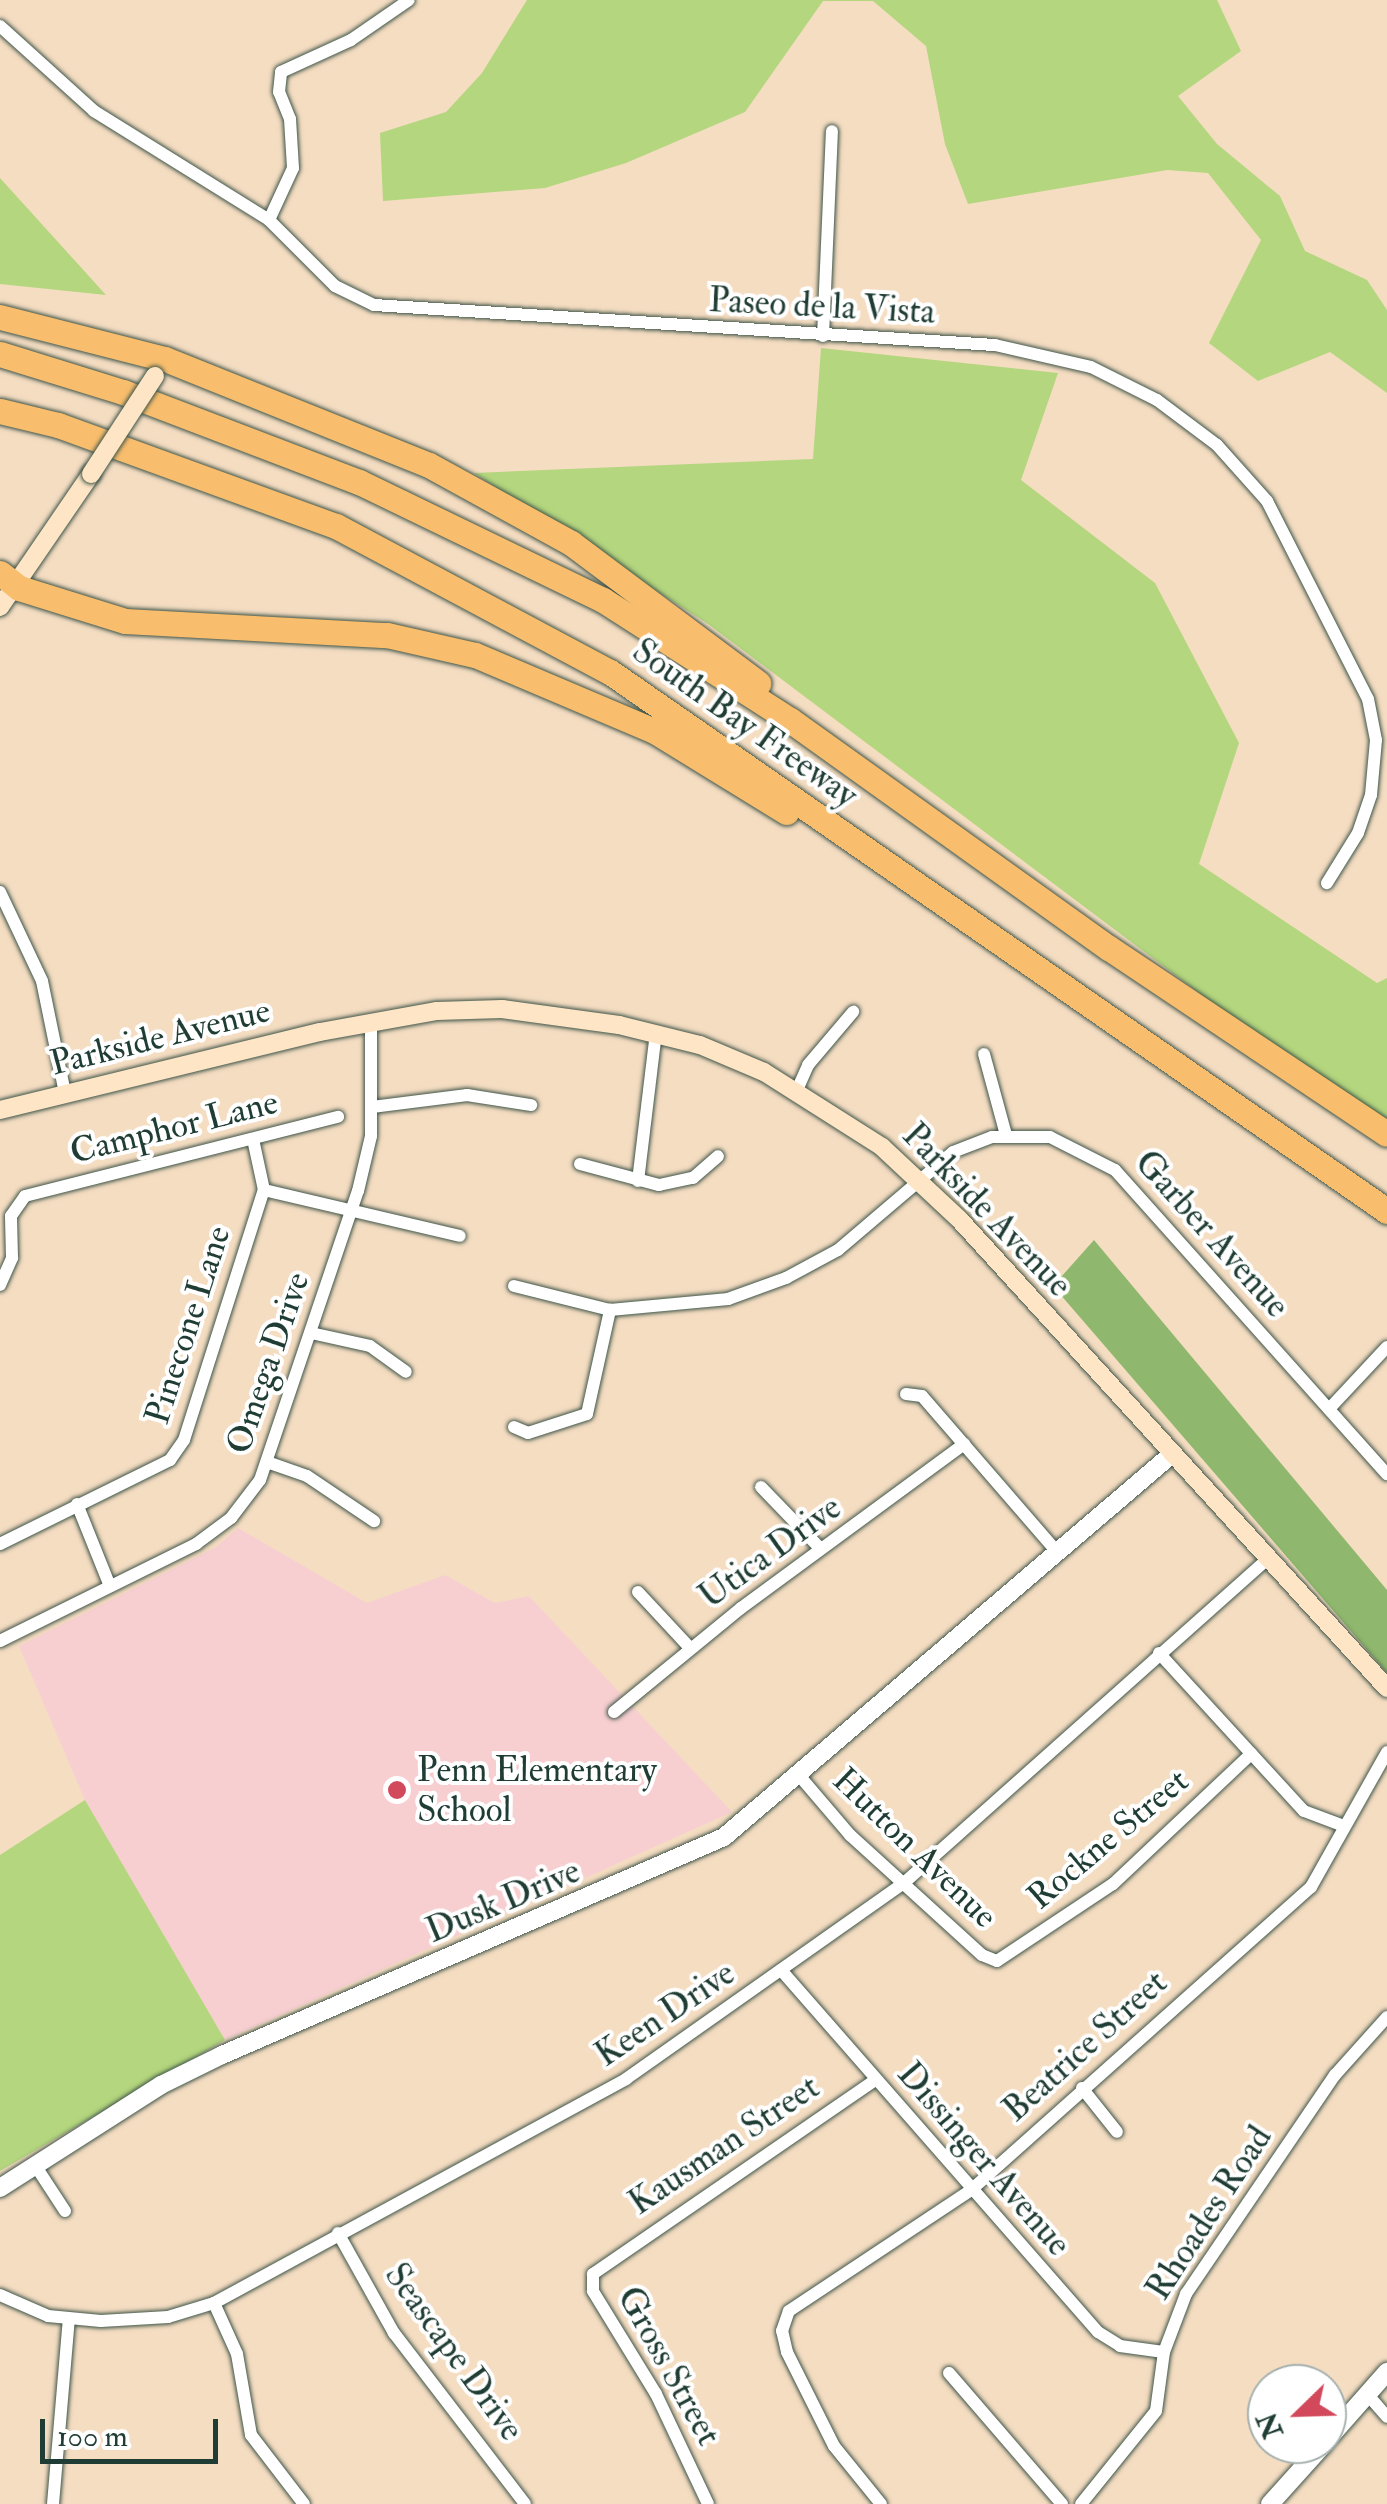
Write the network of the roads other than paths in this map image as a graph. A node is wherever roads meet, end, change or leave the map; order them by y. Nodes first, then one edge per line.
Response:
1 (409, 0) edge
2 (0, 26) edge
3 (832, 132) dead end
4 (268, 220) junction
5 (0, 317) edge
6 (823, 336) junction
7 (0, 354) edge
8 (160, 368) junction
9 (0, 411) edge
10 (9, 580) edge
11 (0, 607) edge
12 (790, 720) junction
13 (1327, 883) dead end
14 (0, 892) edge
15 (970, 921) junction
16 (853, 1012) dead end
17 (370, 1022) junction
18 (656, 1032) junction
19 (984, 1054) dead end
20 (797, 1090) junction
21 (65, 1093) junction
22 (531, 1106) dead end
23 (372, 1107) junction
24 (0, 1110) edge
25 (338, 1117) dead end
26 (1387, 1134) edge
27 (1006, 1135) junction
28 (254, 1139) junction
29 (718, 1156) dead end
30 (580, 1164) dead end
31 (638, 1181) junction
32 (920, 1181) junction
33 (264, 1190) junction
34 (1387, 1211) edge
35 (350, 1213) junction
36 (460, 1236) dead end
37 (0, 1285) edge
38 (514, 1286) dead end
39 (610, 1310) junction
40 (311, 1333) junction
41 (1387, 1347) edge
42 (406, 1372) dead end
43 (906, 1394) dead end
44 (1329, 1408) junction
45 (514, 1427) dead end
46 (964, 1444) junction
47 (1171, 1455) junction
48 (267, 1462) junction
49 (1387, 1474) edge
50 (762, 1487) dead end
51 (77, 1504) junction
52 (374, 1521) dead end
53 (0, 1544) edge
54 (820, 1548) junction
55 (1059, 1554) junction
56 (1267, 1558) junction
57 (110, 1586) junction
58 (638, 1592) dead end
59 (0, 1641) edge
60 (690, 1648) junction
61 (1159, 1653) junction
62 (1387, 1688) edge
63 (614, 1712) dead end
64 (1387, 1752) edge
65 (1251, 1754) junction
66 (797, 1773) junction
67 (1344, 1826) junction
68 (905, 1882) junction
69 (998, 1961) joint
70 (781, 1970) junction
71 (1387, 2017) edge
72 (875, 2080) junction
73 (1082, 2088) junction
74 (1117, 2132) dead end
75 (36, 2165) junction
76 (0, 2188) edge
77 (971, 2190) junction
78 (65, 2210) dead end
79 (338, 2233) junction
80 (607, 2260) joint
81 (0, 2295) edge
82 (214, 2303) junction
83 (69, 2318) junction
84 (1164, 2352) junction
85 (1387, 2372) edge
86 (950, 2373) dead end
87 (1368, 2395) junction
88 (1387, 2417) edge
89 (1347, 2418) edge
90 (1305, 2464) edge
91 (53, 2504) edge
92 (304, 2504) edge
93 (525, 2504) edge
94 (708, 2504) edge
95 (881, 2504) edge
96 (1062, 2504) edge
97 (1080, 2504) edge
98 (1270, 2504) edge

1 - 4 street
2 - 4 street, Paseo de la Vista
3 - 6 street
4 - 6 street, Paseo de la Vista
5 - 8 highway
6 - 13 street, Paseo de la Vista
7 - 12 highway, South Bay Freeway
8 - 10 main road, bridge
8 - 12 highway
9 - 15 highway, South Bay Freeway
10 - 11 main road
10 - 15 highway
12 - 26 highway, South Bay Freeway
14 - 21 street
15 - 34 highway, South Bay Freeway
16 - 20 street
17 - 18 main road, Parkside Avenue
17 - 21 main road, Parkside Avenue
17 - 23 street, Omega Drive
18 - 20 main road, Parkside Avenue
18 - 31 street
19 - 27 street
20 - 32 main road, Parkside Avenue
21 - 24 main road, Parkside Avenue
22 - 23 street
23 - 35 street, Omega Drive
25 - 28 street, Camphor Lane
27 - 32 street, Garber Avenue
27 - 44 street, Garber Avenue
28 - 33 street, Pinecone Lane
28 - 37 street, Camphor Lane
29 - 31 street
30 - 31 street
32 - 39 street, Garber Avenue
32 - 47 main road, Parkside Avenue
33 - 35 street
33 - 51 street, Pinecone Lane
35 - 36 street
35 - 40 street, Omega Drive
38 - 39 street, Garber Avenue
39 - 45 street
40 - 42 street
40 - 48 street, Omega Drive
41 - 44 street
43 - 46 street
44 - 49 street, Garber Avenue
46 - 54 street, Utica Drive
46 - 55 street
47 - 55 street, Dusk Drive
47 - 56 main road, Parkside Avenue
48 - 52 street
48 - 57 street, Omega Drive
50 - 54 street
51 - 53 street, Pinecone Lane
51 - 57 street
54 - 60 street, Utica Drive
55 - 66 street, Dusk Drive
56 - 61 street, Keen Drive
56 - 62 main road, Parkside Avenue
57 - 59 street, Omega Drive
58 - 60 street
60 - 63 street, Utica Drive
61 - 65 street
61 - 68 street, Keen Drive
64 - 67 street, Beatrice Street
65 - 67 street
65 - 69 street, Rockne Street
66 - 68 street, Hutton Avenue
66 - 75 street, Dusk Drive
67 - 73 street, Beatrice Street
68 - 69 street, Hutton Avenue
68 - 70 street, Keen Drive
70 - 72 street, Dissinger Avenue
70 - 79 street, Keen Drive
71 - 84 street, Rhoades Road
72 - 77 street, Dissinger Avenue
72 - 80 street, Kausman Street
73 - 74 street
73 - 77 street, Beatrice Street
75 - 76 street, Dusk Drive
75 - 78 street
77 - 84 street, Dissinger Avenue
77 - 95 street, Beatrice Street
79 - 82 street, Keen Drive
79 - 93 street, Seascape Drive
80 - 94 street, Gross Street
81 - 83 street, Keen Drive
82 - 83 street, Keen Drive
82 - 92 street
83 - 91 street
84 - 97 street, Rhoades Road
85 - 87 street
86 - 96 street
87 - 88 street
87 - 89 street
90 - 98 street

